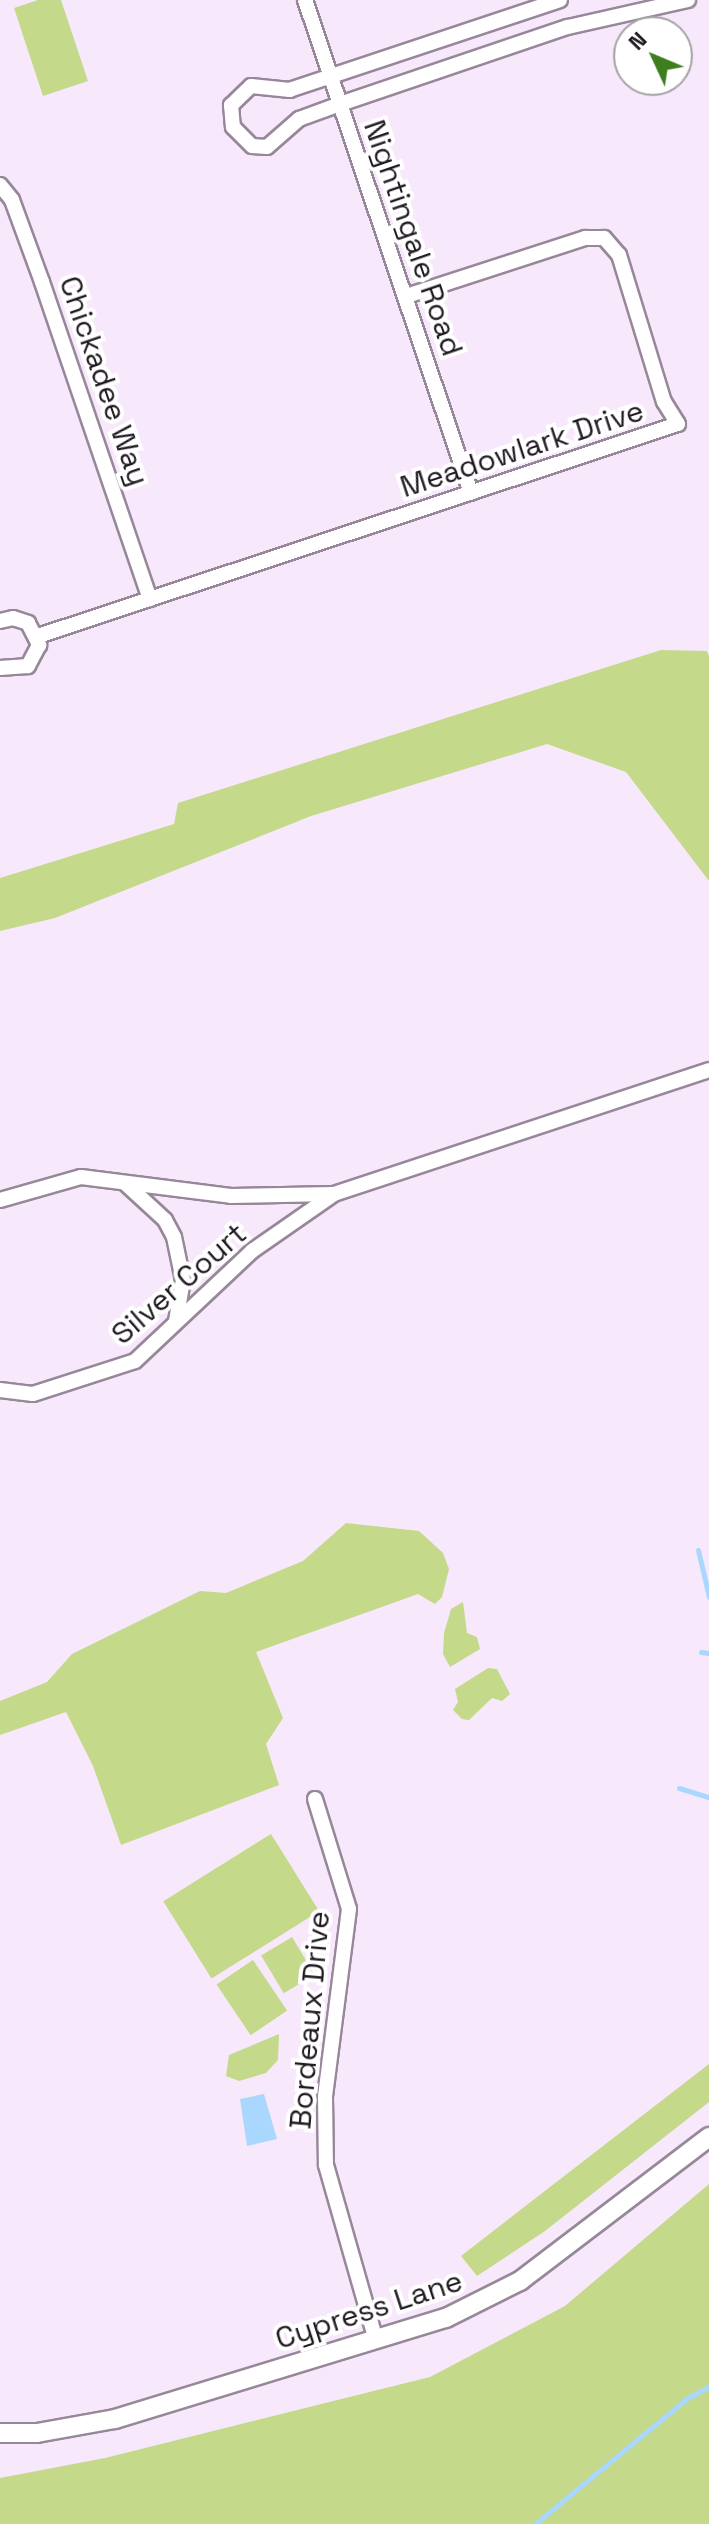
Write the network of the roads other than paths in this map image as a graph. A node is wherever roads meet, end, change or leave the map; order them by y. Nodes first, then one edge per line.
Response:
1 (305, 0) edge
2 (560, 0) edge
3 (688, 0) edge
4 (331, 77) junction
5 (340, 104) junction
6 (0, 185) edge
7 (406, 296) junction
8 (471, 493) junction
9 (150, 599) junction
10 (0, 621) edge
11 (38, 636) junction
12 (0, 668) edge
13 (709, 1070) edge
14 (126, 1184) junction
15 (334, 1194) junction
16 (0, 1200) edge
17 (176, 1321) junction
18 (0, 1390) edge
19 (315, 1799) dead end
20 (709, 2137) edge
21 (376, 2340) junction
22 (0, 2433) edge

1 - 4 street, Nightingale Road
2 - 4 street
3 - 5 street
4 - 5 street, Nightingale Road
4 - 5 street
5 - 7 street, Nightingale Road
6 - 9 street, Chickadee Way
7 - 8 street, Nightingale Road
7 - 8 street, Meadowlark Drive
8 - 9 street, Meadowlark Drive
9 - 11 street, Meadowlark Drive
10 - 11 street
11 - 12 street
13 - 15 street, Silver Court
14 - 15 street, Silver Court
14 - 16 street, Silver Court
14 - 17 street
15 - 17 street, Silver Court
17 - 18 street, Silver Court
19 - 21 street, Bordeaux Drive
20 - 21 street, Cypress Lane
21 - 22 street, Cypress Lane

